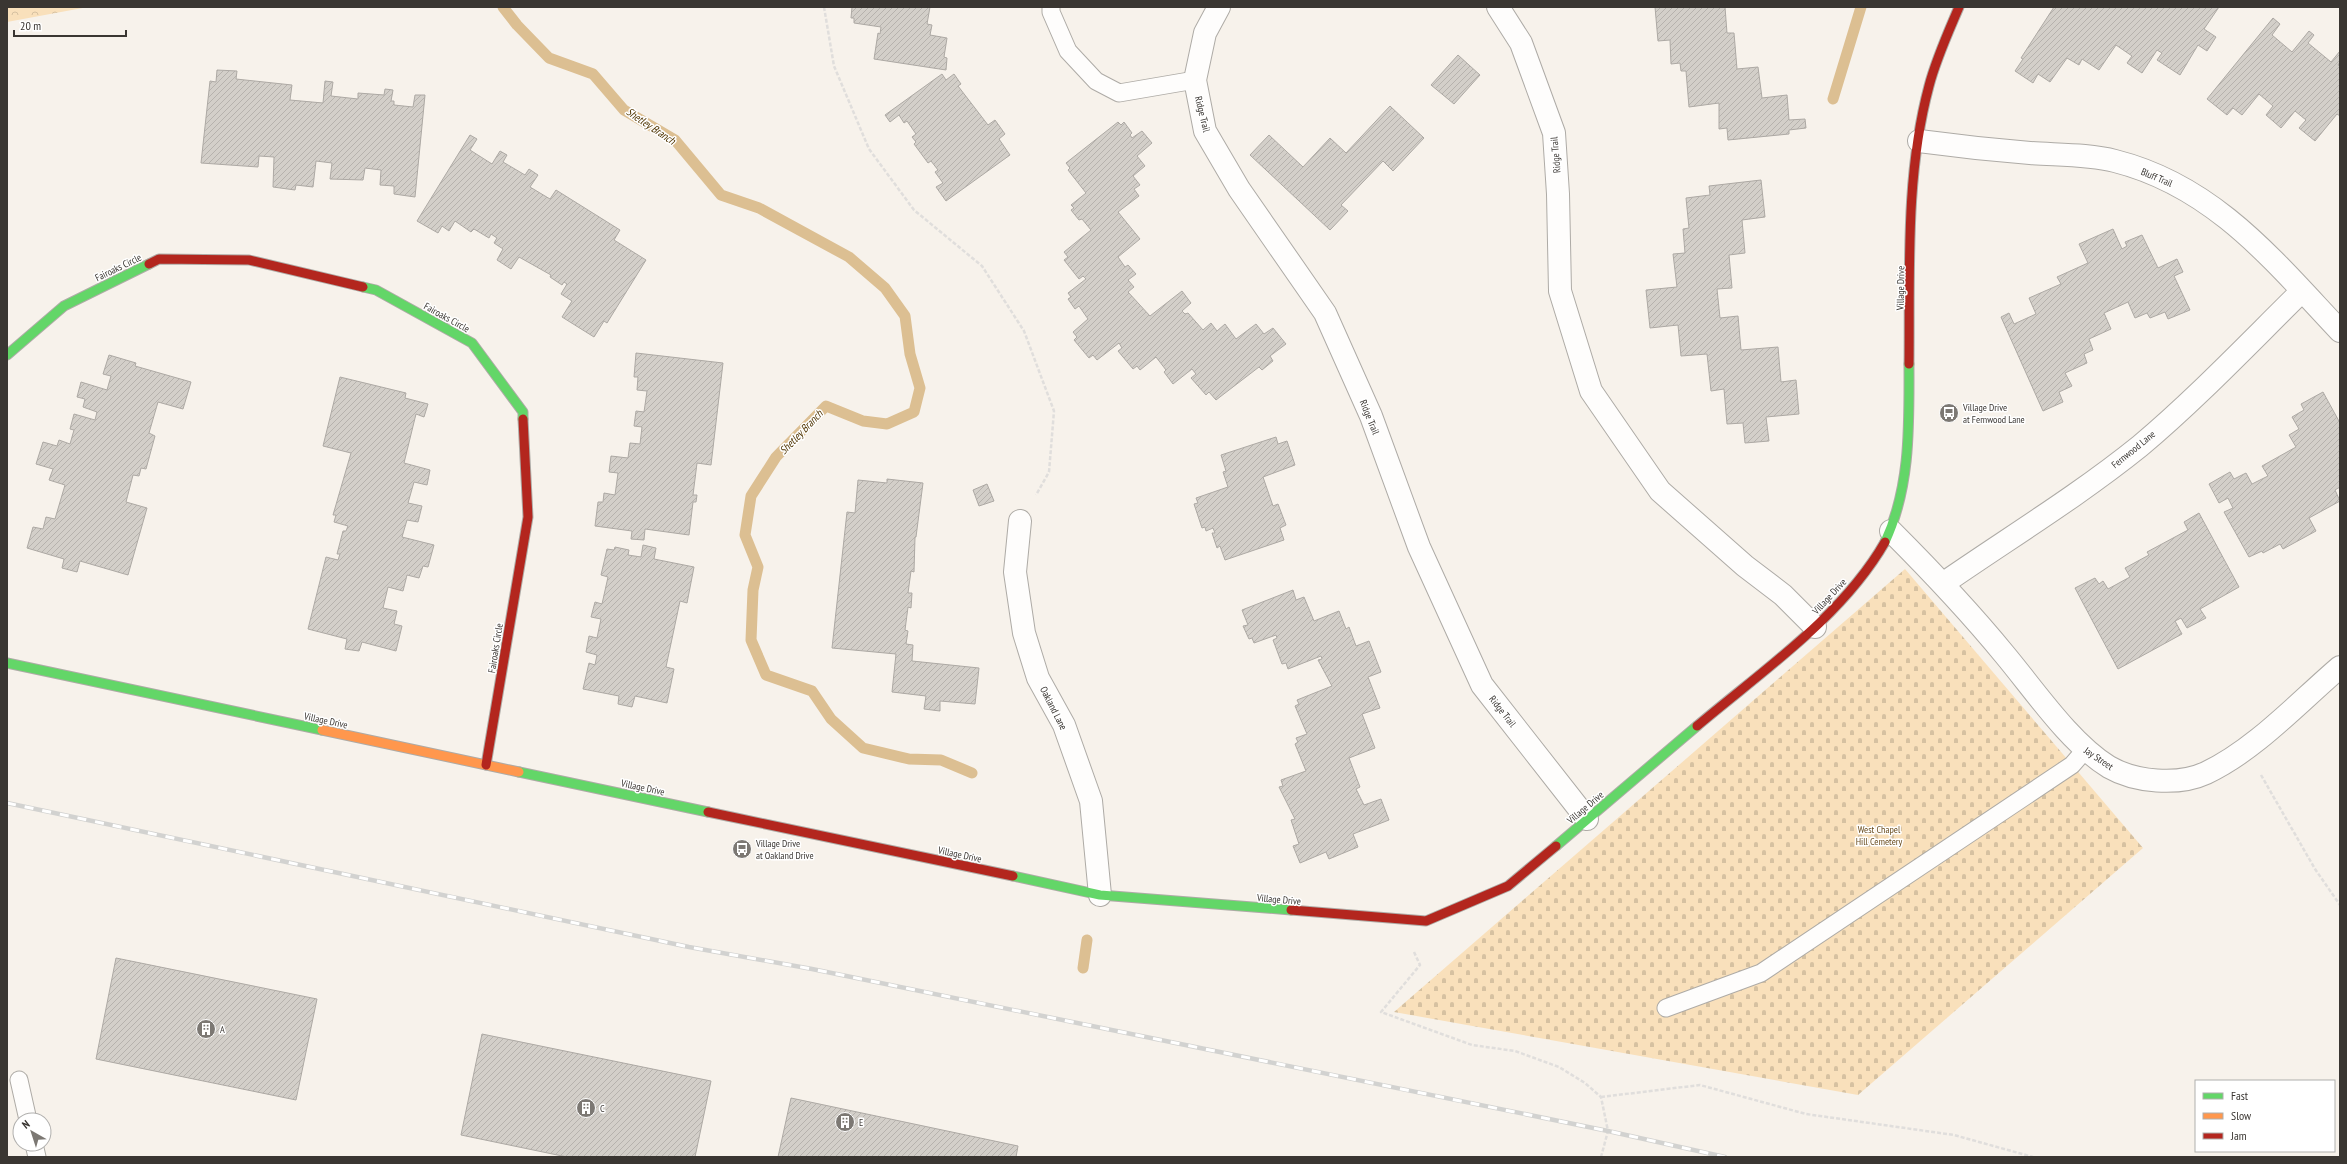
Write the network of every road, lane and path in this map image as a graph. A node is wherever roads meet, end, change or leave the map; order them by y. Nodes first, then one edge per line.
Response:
1 (824, 7) edge
2 (1052, 7) edge
3 (1219, 7) edge
4 (1959, 7) edge
5 (1500, 8) edge
6 (1195, 80) junction
7 (1919, 141) junction
8 (2302, 291) junction
9 (2340, 331) edge
10 (7, 355) edge
11 (1020, 521) joint
12 (1891, 530) junction
13 (1944, 583) junction
14 (1815, 627) junction
15 (7, 663) edge
16 (2340, 667) edge
17 (2246, 748) junction
18 (2085, 750) junction
19 (486, 765) junction
20 (1588, 819) junction
21 (1100, 895) junction
22 (2340, 905) edge
23 (1399, 920) junction
24 (1666, 1008) dead end
25 (19, 1080) dead end
26 (1601, 1096) junction
27 (26, 1112) edge
28 (1601, 1157) edge
29 (2034, 1157) edge

1 - 11 path
2 - 6 lane
3 - 6 street, Ridge Trail
4 - 7 street, Village Drive
5 - 14 street, Ridge Trail
6 - 20 street, Ridge Trail
7 - 8 street, Bluff Trail
7 - 12 street, Village Drive
8 - 9 street, Bluff Trail
8 - 13 street, Fernwood Lane
10 - 19 street, Fairoaks Circle
11 - 21 street, Oakland Lane
12 - 13 street, Jay Street
12 - 14 street, Village Drive
13 - 18 street, Jay Street
14 - 20 street, Village Drive
15 - 19 street, Village Drive
16 - 17 street, Jay Street
17 - 18 street, Jay Street
17 - 22 path
18 - 24 lane
19 - 21 street, Village Drive
20 - 23 street, Village Drive
21 - 23 street, Village Drive
23 - 26 path
25 - 27 lane
26 - 28 path
26 - 29 path

